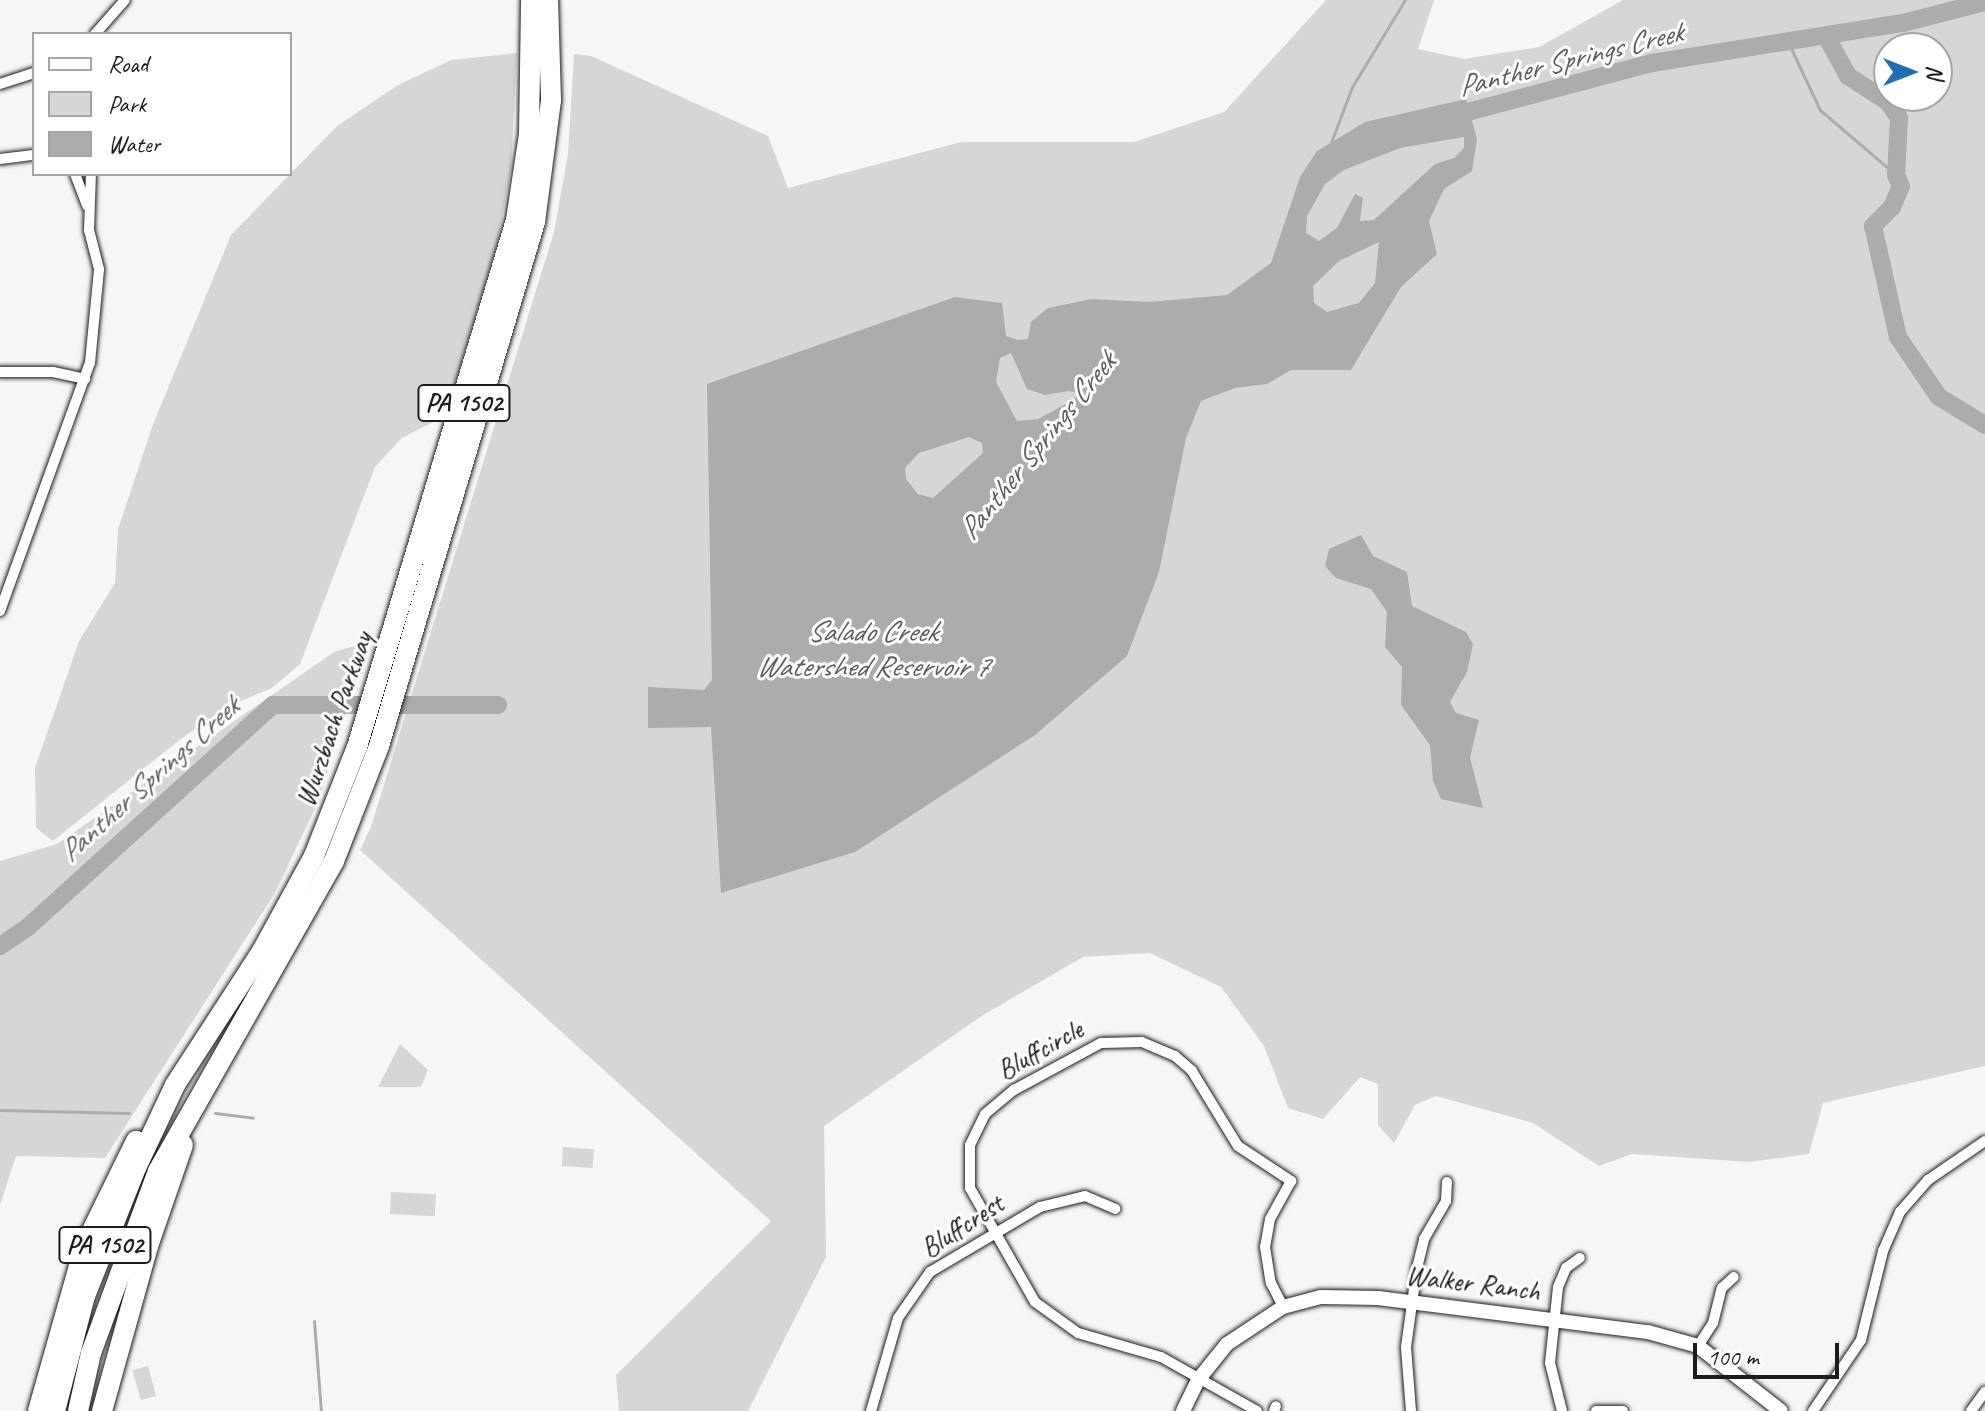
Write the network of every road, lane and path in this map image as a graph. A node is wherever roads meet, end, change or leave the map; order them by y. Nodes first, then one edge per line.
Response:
1 (125, 0) edge
2 (531, 0) edge
3 (548, 0) edge
4 (97, 32) edge
5 (542, 50) junction
6 (32, 74) edge
7 (0, 84) edge
8 (32, 155) edge
9 (0, 159) edge
10 (76, 176) edge
11 (91, 176) edge
12 (88, 208) junction
13 (0, 372) edge
14 (85, 379) junction
15 (0, 611) edge
16 (175, 1085) junction
17 (200, 1096) junction
18 (1985, 1141) edge
19 (1447, 1182) dead end
20 (1115, 1209) dead end
21 (991, 1233) junction
22 (1580, 1258) dead end
23 (1734, 1277) dead end
24 (1412, 1302) junction
25 (1283, 1307) junction
26 (1555, 1320) junction
27 (1698, 1346) junction
28 (1198, 1380) junction
29 (1985, 1392) edge
30 (38, 1411) edge
31 (55, 1411) edge
32 (78, 1411) edge
33 (102, 1411) edge
34 (871, 1411) edge
35 (1183, 1411) edge
36 (1257, 1411) edge
37 (1411, 1411) edge
38 (1562, 1411) edge
39 (1596, 1411) edge
40 (1623, 1411) edge
41 (1781, 1411) edge
42 (1813, 1411) edge
43 (1971, 1411) edge

1 - 4 street
2 - 5 highway, Wurzbach Parkway / PA 1502
3 - 5 highway, Wurzbach Parkway / PA 1502
5 - 16 highway, Wurzbach Parkway / PA 1502
5 - 17 highway, Wurzbach Parkway / PA 1502
6 - 7 street
8 - 9 street
10 - 12 street
11 - 12 street
12 - 14 street
13 - 14 street
14 - 15 street
16 - 30 highway
16 - 31 highway, Wurzbach Parkway / PA 1502
17 - 32 highway, Wurzbach Parkway / PA 1502
17 - 33 highway
18 - 42 street
19 - 24 street
20 - 21 street, Bluffcrest
21 - 25 street, Bluffcircle
21 - 28 street, Bluffcircle
21 - 34 street, Bluffcrest
22 - 26 street
23 - 27 street
24 - 25 street, Walker Ranch
24 - 26 street, Walker Ranch
24 - 37 street
25 - 28 street, Walker Ranch
26 - 27 street, Walker Ranch
26 - 38 street
27 - 41 street, Walker Ranch
28 - 35 street, Walker Ranch
28 - 36 street, Bluffcircle
29 - 43 street
39 - 40 street

